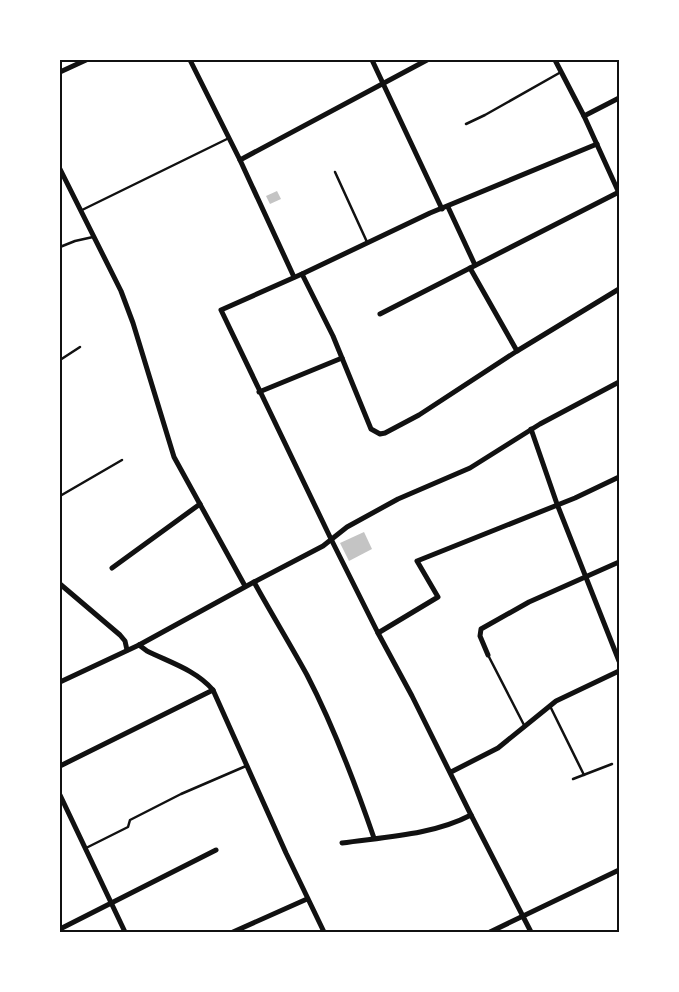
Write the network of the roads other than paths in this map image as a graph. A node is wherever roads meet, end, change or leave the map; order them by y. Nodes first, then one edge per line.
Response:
1 (86, 60) edge
2 (190, 60) edge
3 (372, 60) edge
4 (427, 60) edge
5 (555, 60) edge
6 (60, 72) edge
7 (561, 72) junction
8 (383, 83) junction
9 (619, 98) edge
10 (584, 116) junction
11 (466, 124) dead end
12 (230, 138) junction
13 (596, 144) junction
14 (240, 160) junction
15 (60, 169) edge
16 (335, 172) dead end
17 (619, 192) edge
18 (448, 206) junction
19 (442, 209) junction
20 (80, 210) junction
21 (93, 237) junction
22 (367, 242) junction
23 (60, 247) edge
24 (473, 267) junction
25 (302, 274) junction
26 (294, 277) junction
27 (619, 290) edge
28 (380, 314) dead end
29 (80, 347) dead end
30 (517, 352) junction
31 (342, 358) junction
32 (60, 360) edge
33 (619, 382) edge
34 (259, 392) junction
35 (532, 429) junction
36 (122, 460) dead end
37 (619, 477) edge
38 (60, 496) edge
39 (200, 504) junction
40 (557, 504) junction
41 (331, 539) junction
42 (619, 562) edge
43 (112, 568) dead end
44 (586, 576) junction
45 (254, 582) junction
46 (60, 584) edge
47 (245, 586) junction
48 (378, 633) junction
49 (139, 645) junction
50 (127, 650) junction
51 (488, 655) joint
52 (619, 661) edge
53 (619, 671) edge
54 (60, 682) edge
55 (213, 690) junction
56 (550, 706) junction
57 (525, 725) junction
58 (612, 764) dead end
59 (247, 765) junction
60 (60, 766) edge
61 (451, 772) junction
62 (584, 775) junction
63 (573, 779) dead end
64 (60, 795) edge
65 (63, 806) edge
66 (471, 815) junction
67 (374, 838) junction
68 (342, 843) dead end
69 (86, 848) junction
70 (216, 850) dead end
71 (619, 870) edge
72 (307, 898) junction
73 (111, 904) junction
74 (523, 916) junction
75 (60, 929) edge
76 (125, 932) edge
77 (233, 932) edge
78 (324, 932) edge
79 (490, 932) edge
80 (531, 932) edge

1 - 6 street
2 - 12 street
3 - 8 street
4 - 8 street
5 - 7 street
7 - 10 street
7 - 11 lane
8 - 14 street
8 - 19 street
9 - 10 street
10 - 13 street
12 - 14 street
12 - 20 lane
13 - 17 street
13 - 18 street
14 - 26 street
15 - 20 street
16 - 22 lane
17 - 24 street
18 - 19 street
18 - 24 street
19 - 22 street
20 - 21 street
21 - 23 lane
21 - 39 street
22 - 25 street
24 - 28 street
24 - 30 street
25 - 26 street
25 - 31 street
26 - 34 street
27 - 30 street
29 - 32 lane
30 - 31 street
31 - 34 street
33 - 35 street
34 - 41 street
35 - 40 street
35 - 41 street
36 - 38 lane
37 - 40 street
39 - 43 street
39 - 47 street
40 - 44 street
40 - 48 street
41 - 45 street
41 - 48 street
42 - 44 street
44 - 51 street
44 - 52 street
45 - 47 street
45 - 67 street
46 - 50 street
47 - 49 street
48 - 61 street
49 - 50 street
49 - 55 street
50 - 54 street
51 - 57 lane
53 - 56 street
55 - 59 street
55 - 60 street
56 - 57 street
56 - 62 lane
57 - 61 street
58 - 62 lane
59 - 69 lane
59 - 72 street
61 - 66 street
62 - 63 lane
64 - 65 street
65 - 69 street
66 - 67 street
66 - 74 street
67 - 68 street
69 - 73 street
70 - 73 street
71 - 74 street
72 - 77 street
72 - 78 street
73 - 75 street
73 - 76 street
74 - 79 street
74 - 80 street

